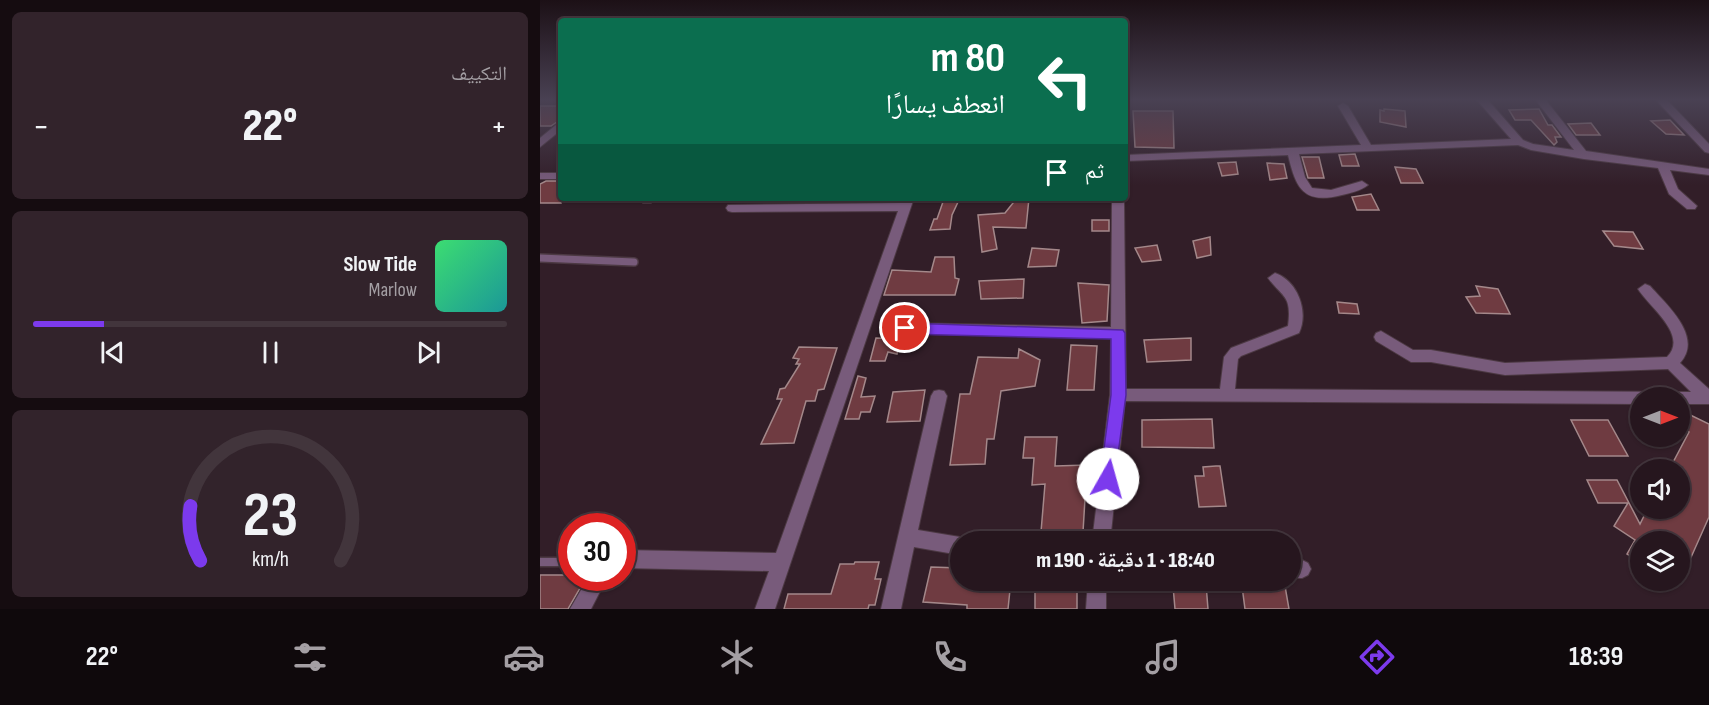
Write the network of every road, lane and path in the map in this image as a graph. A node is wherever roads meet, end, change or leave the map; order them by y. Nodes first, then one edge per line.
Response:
1 (557, 127) edge
2 (1356, 127) edge
3 (1506, 127) edge
4 (1562, 127) edge
5 (1687, 127) edge
6 (1519, 142) junction
7 (540, 144) edge
8 (1368, 148) junction
9 (1709, 150) edge
10 (1293, 153) junction
11 (1584, 156) junction
12 (1128, 158) edge
13 (1663, 166) junction
14 (1709, 172) edge
15 (540, 176) edge
16 (558, 176) edge
17 (1362, 185) dead end
18 (1118, 201) edge
19 (906, 202) edge
20 (1691, 206) dead end
21 (732, 208) dead end
22 (540, 258) edge
23 (634, 262) dead end
24 (1275, 278) dead end
25 (1645, 289) dead end
26 (905, 328) dead end
27 (1118, 333) junction
28 (1381, 337) dead end
29 (1671, 363) junction
30 (1118, 395) junction
31 (1227, 395) junction
32 (939, 396) dead end
33 (1630, 398) edge
34 (1690, 398) edge
35 (1709, 398) edge
36 (1102, 531) edge
37 (908, 537) junction
38 (950, 544) edge
39 (636, 559) edge
40 (558, 561) edge
41 (540, 562) edge
42 (781, 562) junction
43 (590, 591) edge
44 (1097, 591) edge
45 (580, 609) edge
46 (765, 609) edge
47 (891, 609) edge
48 (1096, 609) edge

1 - 7 street
2 - 8 street
3 - 6 street
4 - 11 street
5 - 9 street
6 - 8 street
6 - 11 street
8 - 10 street
10 - 12 street
10 - 17 street
11 - 13 street
13 - 14 street
13 - 20 street
15 - 16 street
18 - 27 street
19 - 21 street
19 - 42 street
22 - 23 lane
24 - 31 street
25 - 29 street
26 - 27 street
27 - 30 street
28 - 29 street
29 - 35 street
30 - 31 street
30 - 36 street
31 - 33 street
32 - 37 street
34 - 35 street
37 - 38 street
37 - 47 street
39 - 42 street
40 - 41 lane
42 - 46 street
43 - 45 street
44 - 48 street

